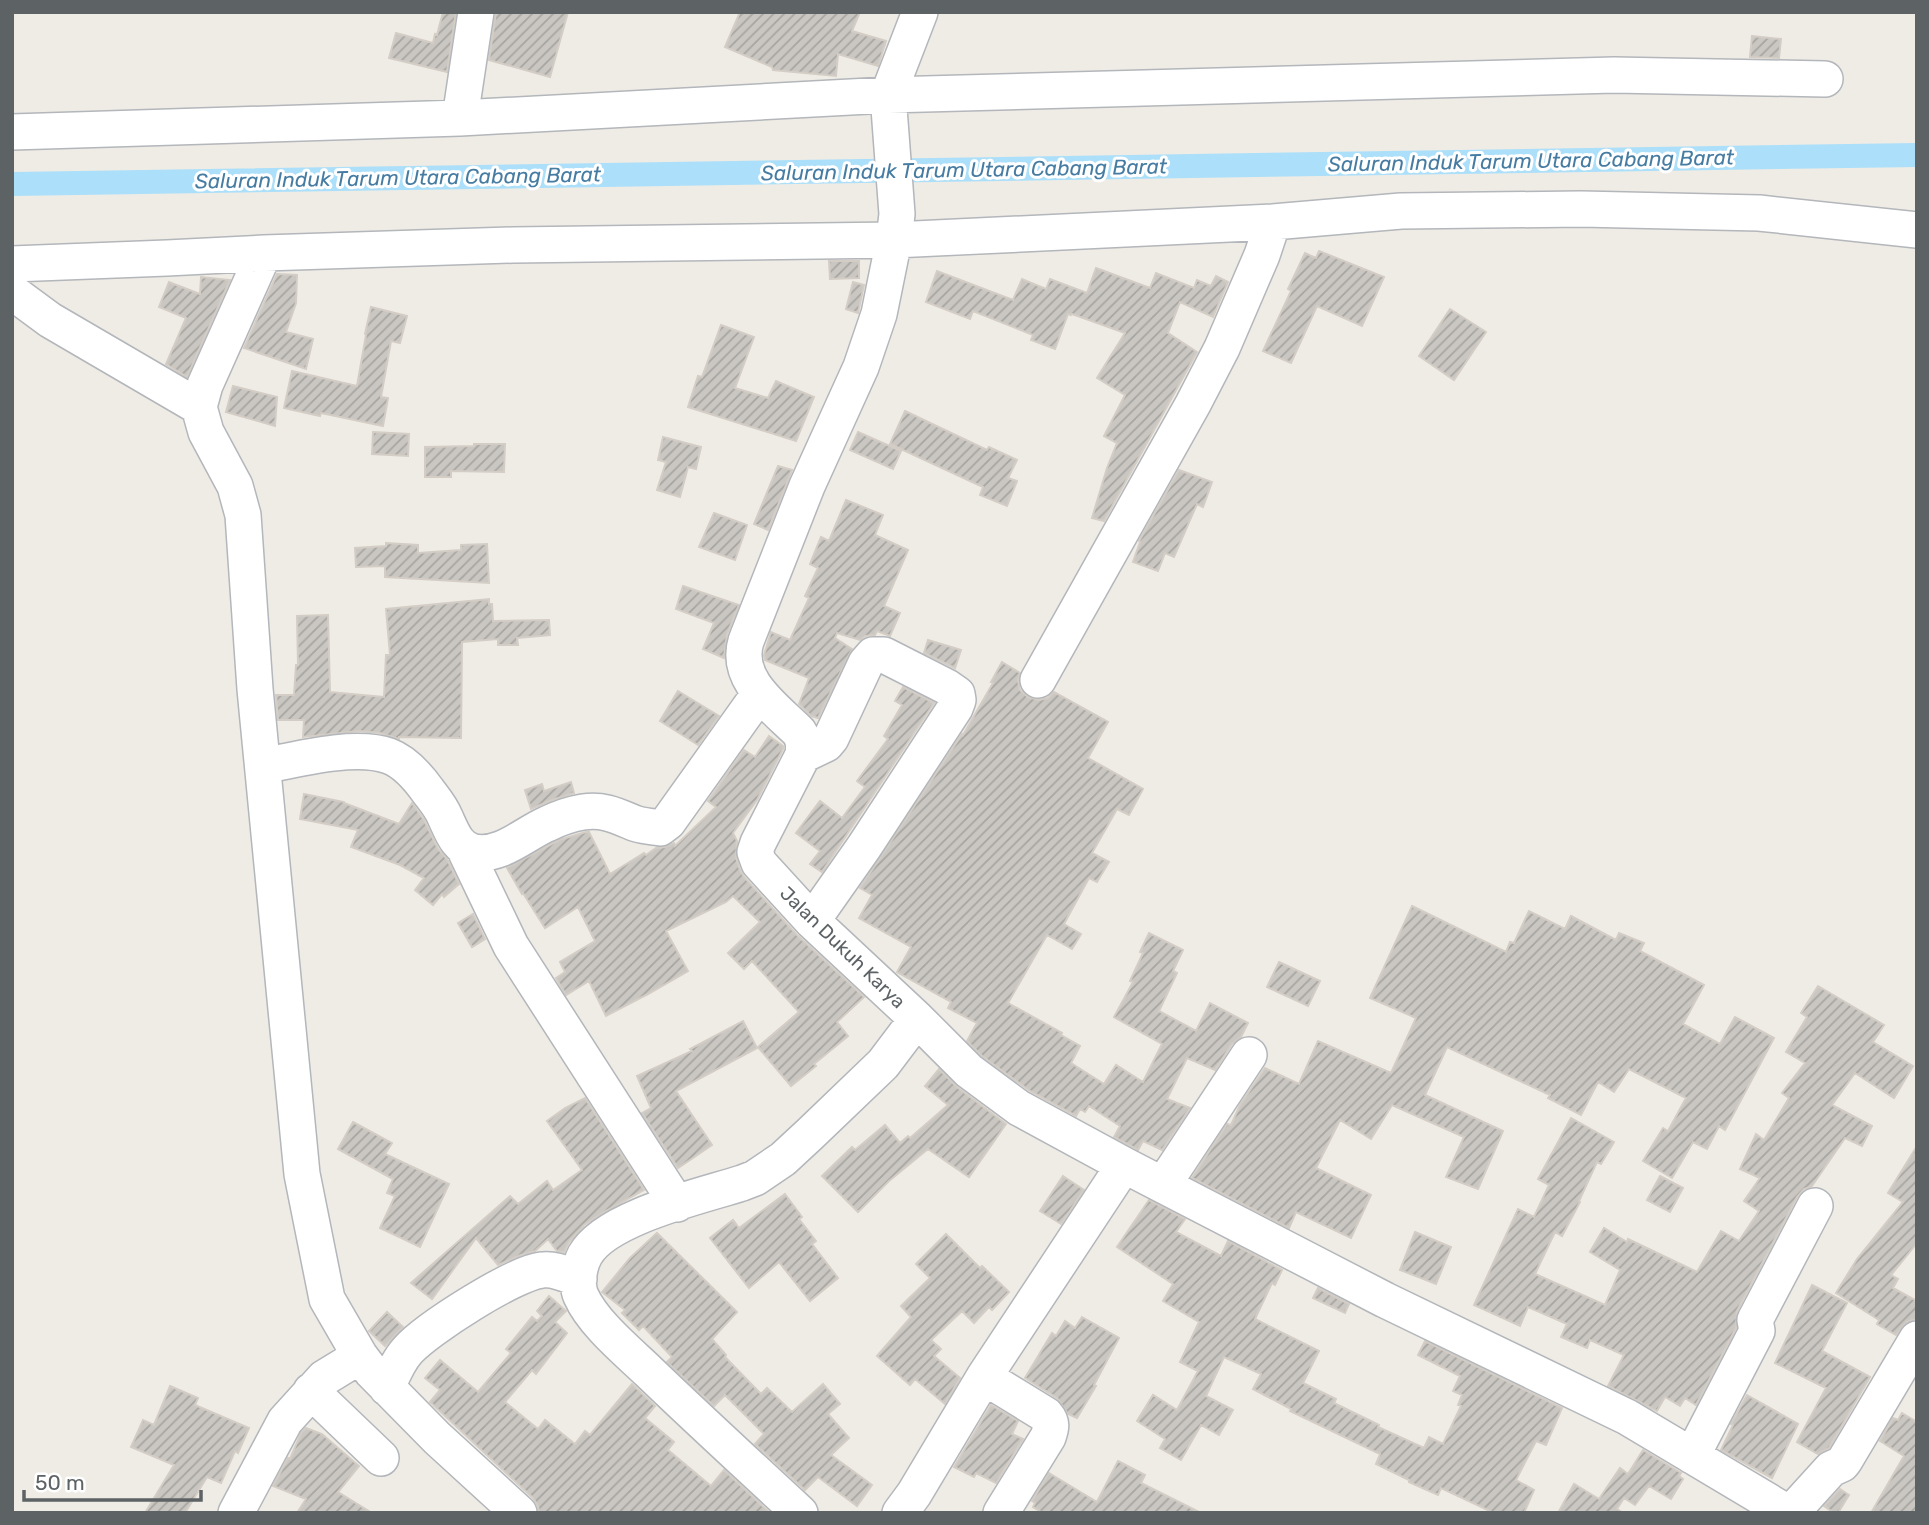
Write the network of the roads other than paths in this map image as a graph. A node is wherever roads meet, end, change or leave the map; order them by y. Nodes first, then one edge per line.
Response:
1 (476, 12) edge
2 (920, 12) edge
3 (1825, 79) dead end
4 (890, 105) junction
5 (460, 118) junction
6 (12, 132) edge
7 (1273, 222) junction
8 (895, 227) junction
9 (1917, 230) edge
10 (264, 253) junction
11 (12, 264) edge
12 (12, 292) edge
13 (199, 407) junction
14 (1038, 680) dead end
15 (760, 693) junction
16 (803, 755) junction
17 (263, 766) junction
18 (464, 848) junction
19 (812, 920) junction
20 (917, 1019) junction
21 (1250, 1055) dead end
22 (1124, 1165) junction
23 (1163, 1185) junction
24 (677, 1204) junction
25 (1815, 1206) dead end
26 (579, 1279) junction
27 (1917, 1339) edge
28 (359, 1356) junction
29 (984, 1377) junction
30 (387, 1388) junction
31 (311, 1391) junction
32 (1692, 1456) junction
33 (382, 1458) dead end
34 (1740, 1501) edge
35 (236, 1513) edge
36 (519, 1513) edge
37 (800, 1513) edge
38 (900, 1513) edge
39 (1001, 1513) edge
40 (1790, 1513) edge

1 - 5 street
2 - 4 street
3 - 4 street
4 - 5 street
4 - 8 street
5 - 6 street
7 - 8 street
7 - 9 street
7 - 14 street
8 - 10 street
8 - 15 street
10 - 11 street
10 - 13 street
12 - 13 street
13 - 17 street
15 - 16 street
15 - 18 street
16 - 19 street, Jalan Dukuh Karya
16 - 19 street
17 - 18 street
17 - 28 street
18 - 24 street
19 - 20 street, Jalan Dukuh Karya
20 - 22 street
20 - 24 street, Jalan Dukuh Karya
21 - 23 street
22 - 23 street
22 - 29 street
23 - 32 street
24 - 26 street, Jalan Dukuh Karya
25 - 32 street
26 - 30 street
26 - 37 street
27 - 40 street
28 - 30 street
28 - 31 street
29 - 38 street
29 - 39 street
30 - 36 street
31 - 33 street
31 - 35 street
32 - 34 street
34 - 40 street

